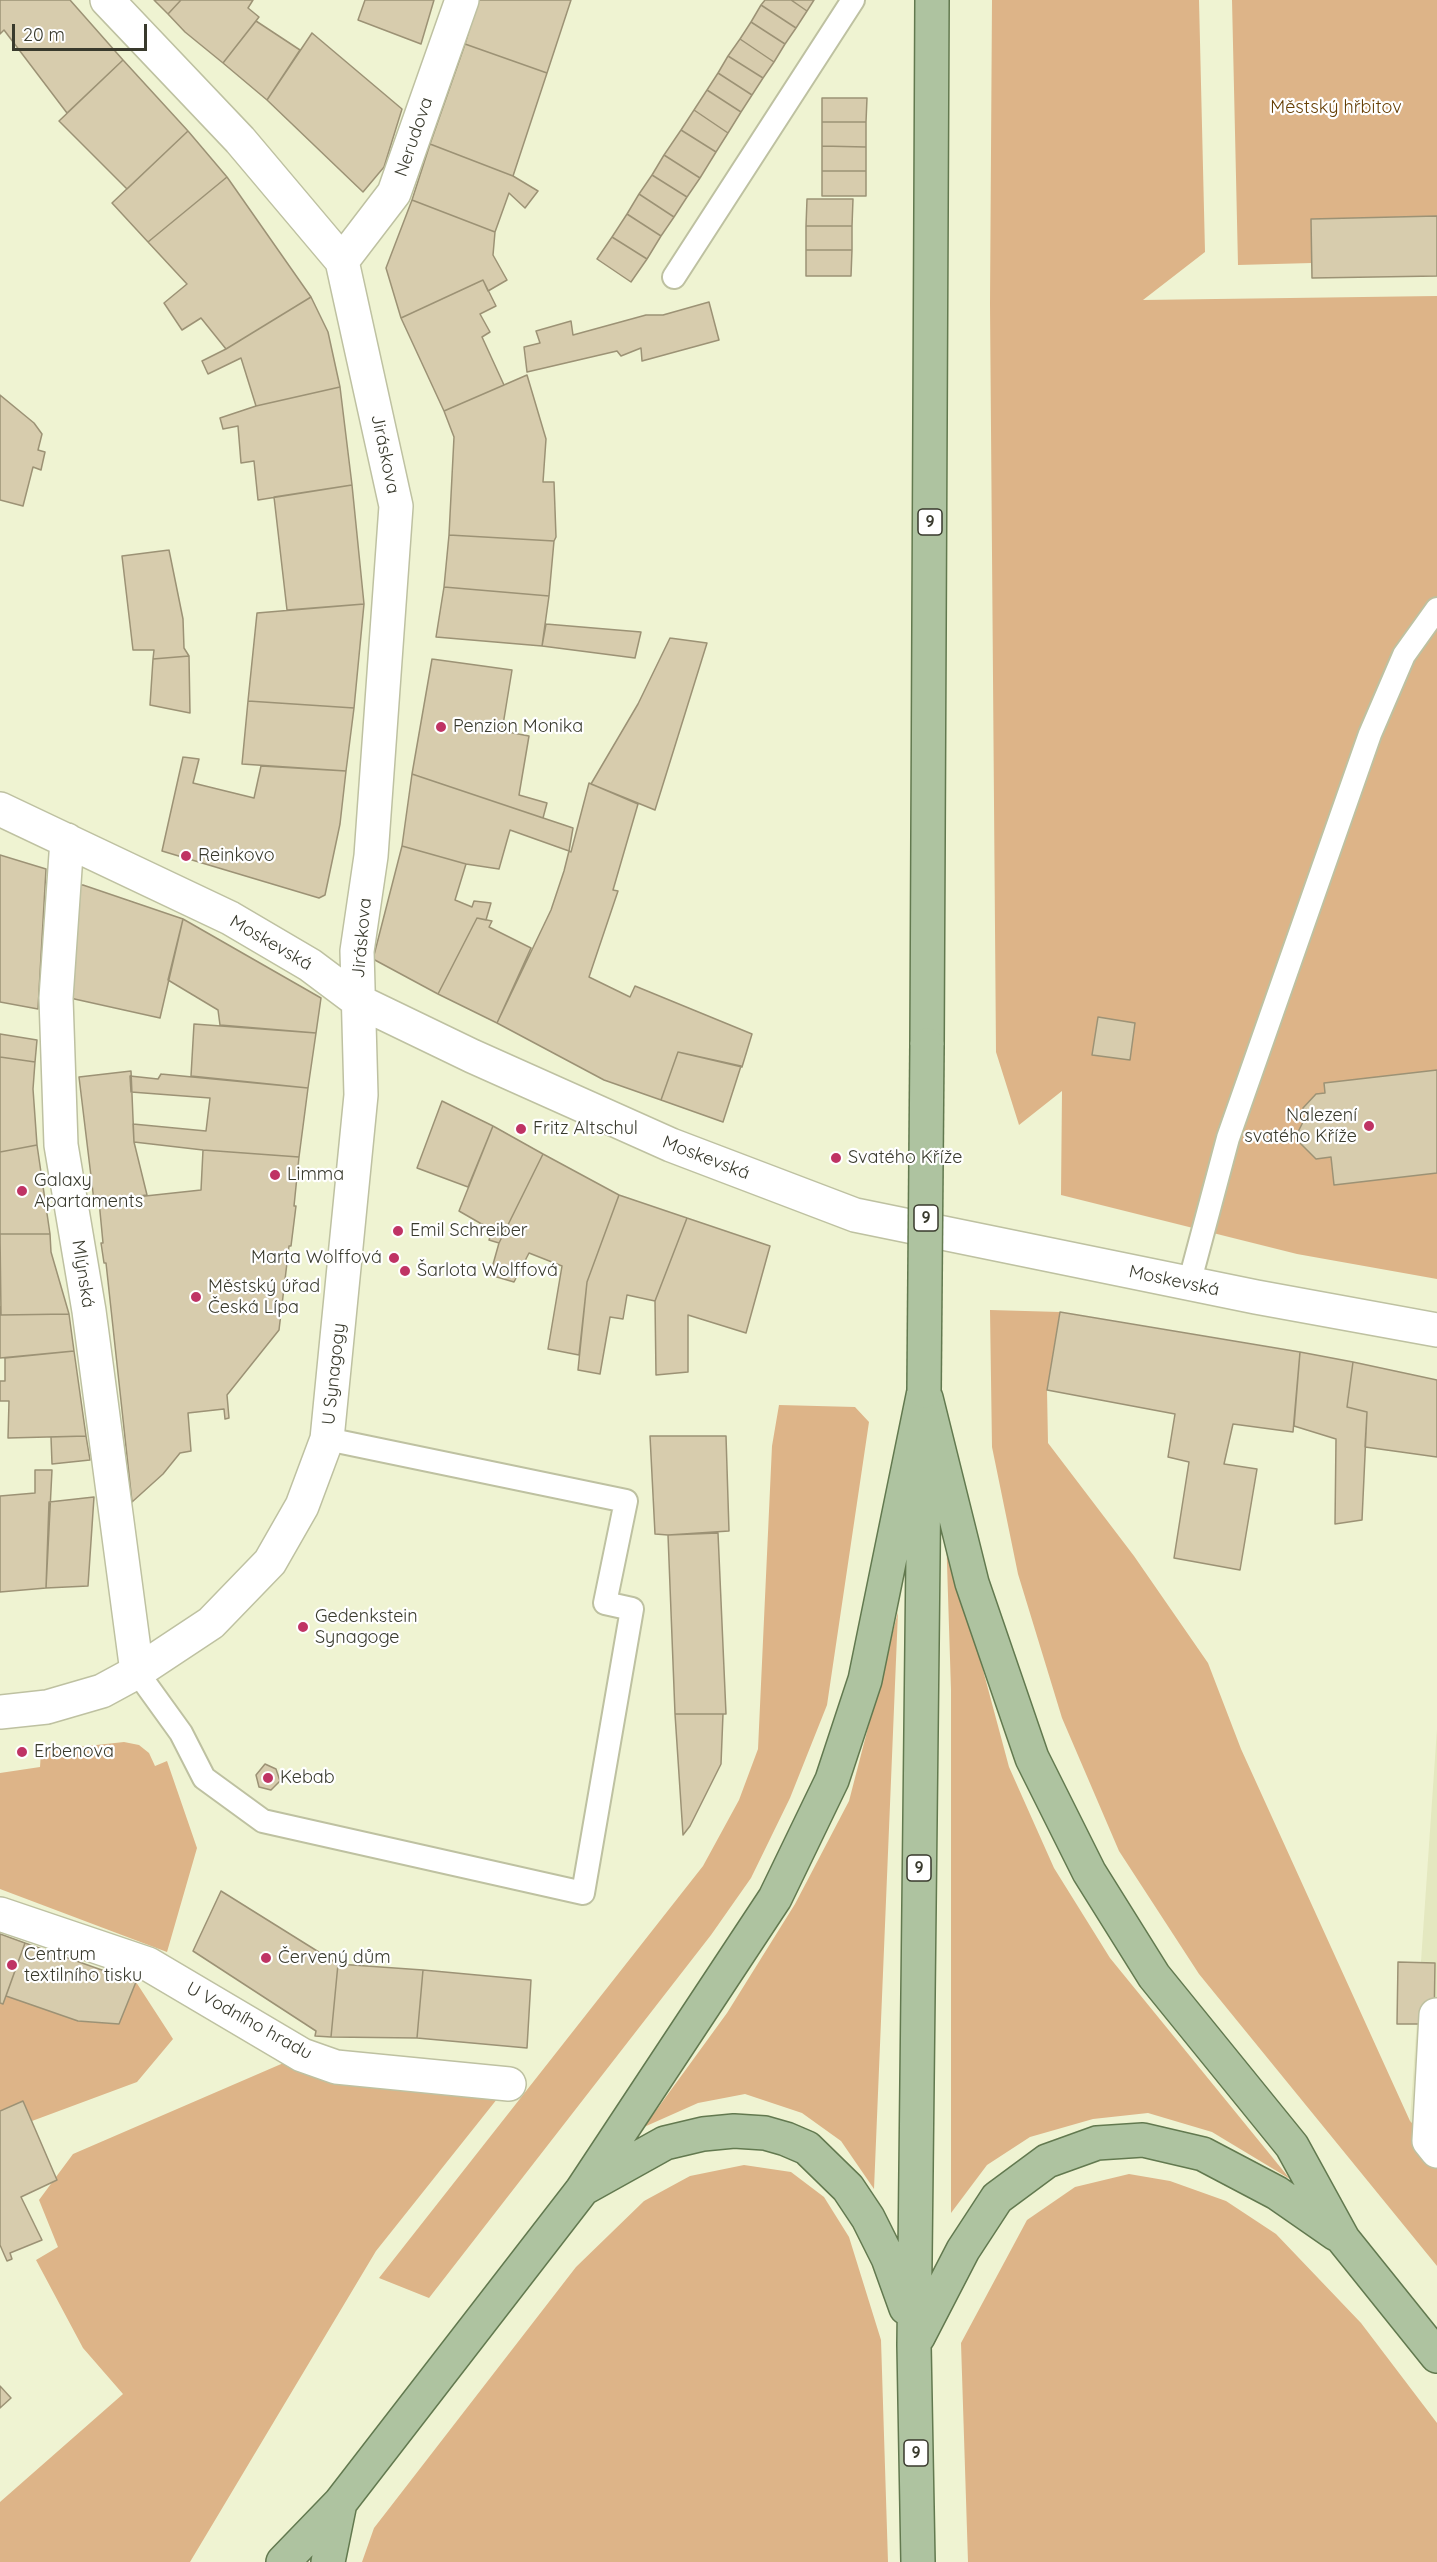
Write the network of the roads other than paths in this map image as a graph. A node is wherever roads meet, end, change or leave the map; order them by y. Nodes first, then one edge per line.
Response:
1 (107, 0) edge
2 (462, 0) edge
3 (853, 0) edge
4 (932, 0) edge
5 (342, 261) junction
6 (674, 277) dead end
7 (1437, 609) edge
8 (0, 808) edge
9 (67, 840) junction
10 (358, 1001) junction
11 (1189, 1284) junction
12 (1437, 1330) edge
13 (924, 1391) junction
14 (327, 1439) junction
15 (137, 1672) junction
16 (0, 1712) edge
17 (0, 1914) edge
18 (1436, 2015) edge
19 (509, 2084) dead end
20 (1437, 2151) edge
21 (582, 2190) junction
22 (1343, 2238) junction
23 (914, 2345) junction
24 (1437, 2356) edge
25 (340, 2503) junction
26 (283, 2562) edge
27 (314, 2562) edge
28 (328, 2562) edge
29 (918, 2562) edge

1 - 5 street, Jiráskova
2 - 5 street, Nerudova
3 - 6 lane
4 - 13 main road, 9, bridge
5 - 10 street, Jiráskova
7 - 11 lane
8 - 9 street, Moskevská
9 - 10 street, Moskevská
9 - 15 street, Mlýnská
10 - 11 street, Moskevská
10 - 14 street, U Synagogy
11 - 12 street, Moskevská
13 - 21 main road
13 - 22 main road
13 - 23 main road, 9
14 - 15 street, U Synagogy
14 - 15 lane
15 - 16 street
17 - 19 street, U Vodního hradu
18 - 20 street
21 - 23 main road
21 - 25 main road
22 - 23 main road
22 - 24 main road
23 - 29 main road, 9
25 - 26 main road
25 - 27 main road
25 - 28 main road

